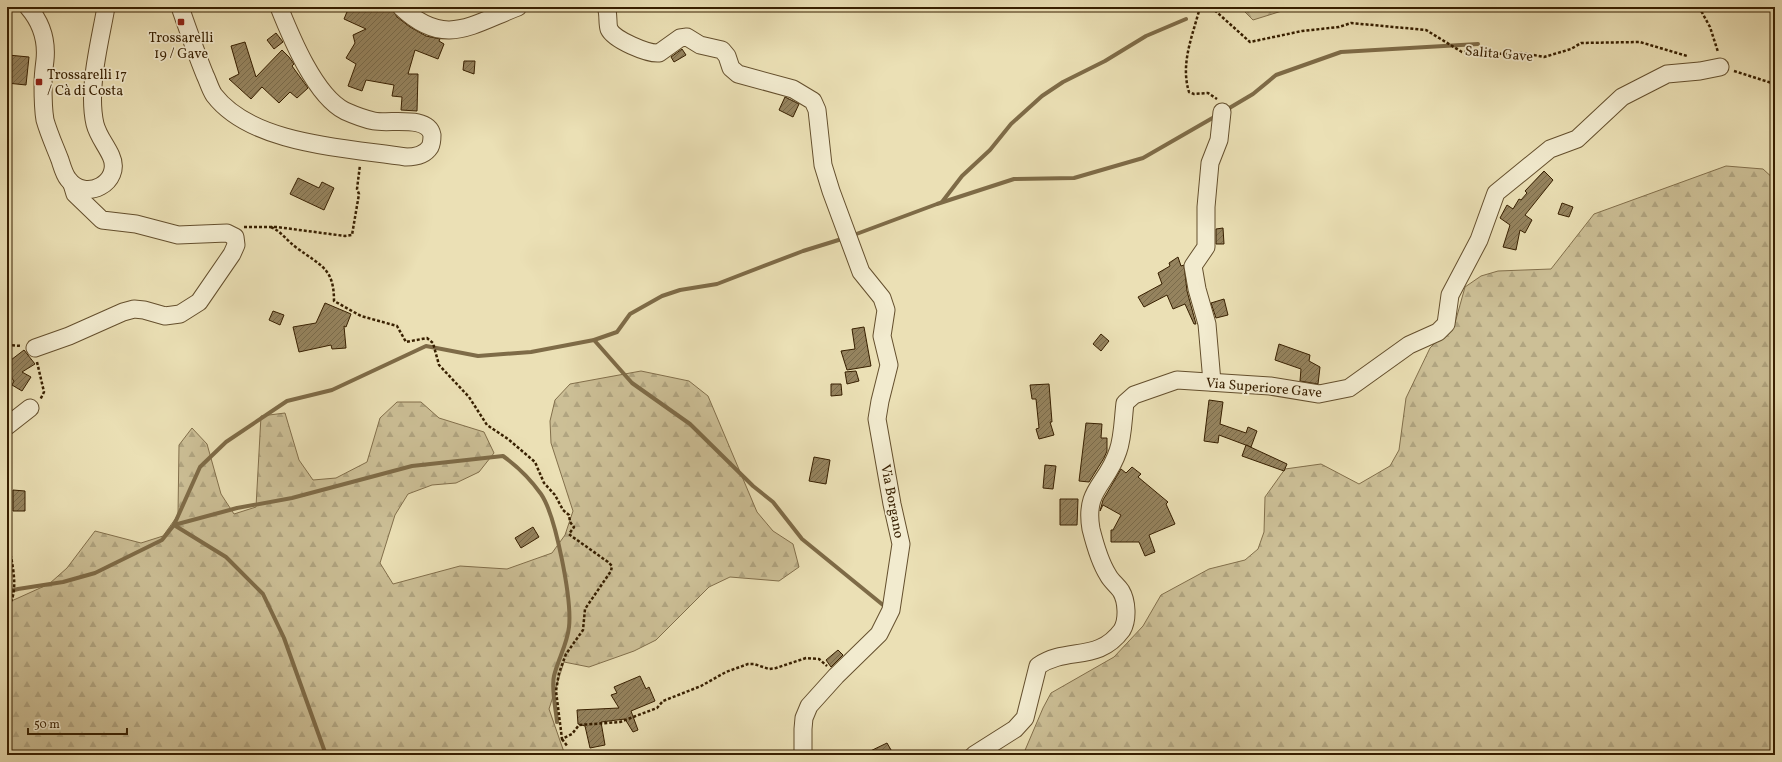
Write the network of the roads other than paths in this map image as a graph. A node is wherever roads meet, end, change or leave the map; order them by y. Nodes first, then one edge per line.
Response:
1 (28, 7) edge
2 (106, 7) edge
3 (180, 7) edge
4 (279, 7) edge
5 (400, 7) edge
6 (518, 7) edge
7 (606, 7) edge
8 (1720, 67) road end
9 (1222, 112) road end
10 (72, 184) junction
11 (35, 348) road end
12 (1212, 382) junction
13 (30, 408) road end
14 (7, 426) edge
15 (803, 755) edge
16 (974, 755) edge

1 - 10 street
2 - 10 street
3 - 4 street
5 - 6 street
7 - 15 street, Via Borgano
8 - 12 street, Via Superiore Gave
9 - 12 street
10 - 11 street
12 - 16 street, Via Superiore Gave
13 - 14 street

